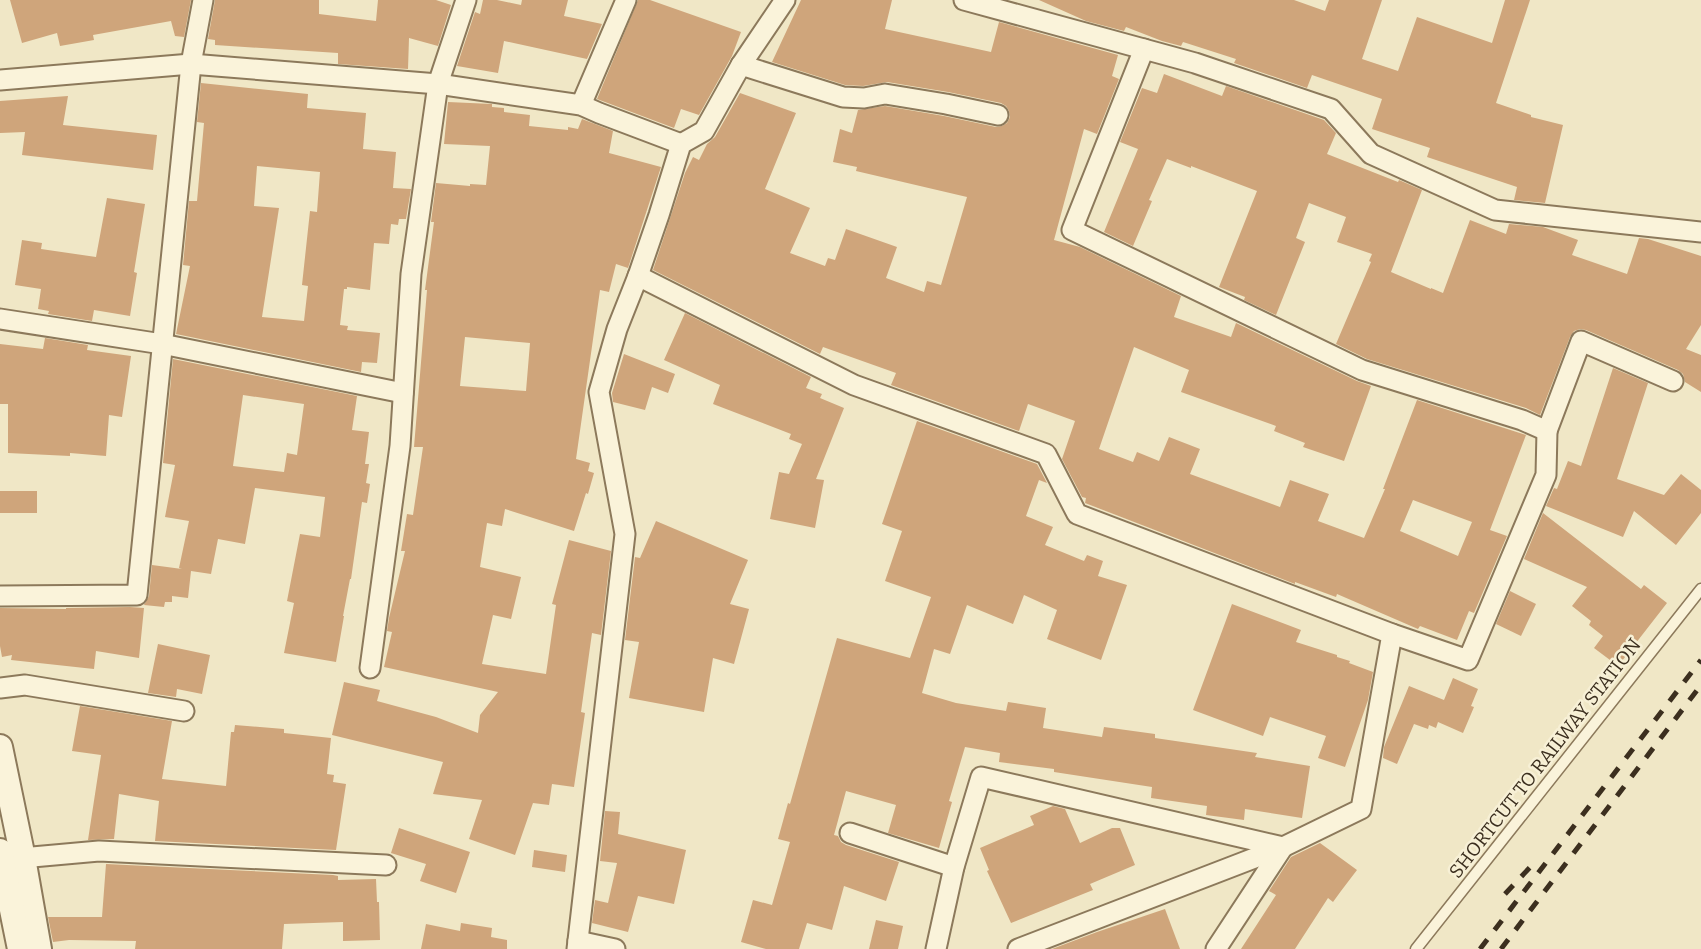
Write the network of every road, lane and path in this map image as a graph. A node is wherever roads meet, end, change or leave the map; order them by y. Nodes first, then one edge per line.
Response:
1 (203, 0) edge
2 (466, 0) edge
3 (626, 0) edge
4 (785, 0) edge
5 (964, 0) edge
6 (1143, 49) junction
7 (191, 64) junction
8 (741, 65) junction
9 (0, 80) edge
10 (438, 83) junction
11 (581, 105) junction
12 (998, 115) dead end
13 (681, 144) junction
14 (1701, 232) edge
15 (638, 276) junction
16 (0, 319) edge
17 (162, 344) junction
18 (1673, 381) dead end
19 (403, 393) junction
20 (1547, 430) junction
21 (1701, 589) edge
22 (0, 596) edge
23 (1392, 634) junction
24 (370, 668) dead end
25 (0, 688) edge
26 (184, 711) dead end
27 (0, 747) edge
28 (850, 833) dead end
29 (1283, 847) junction
30 (8, 856) edge
31 (386, 864) dead end
32 (954, 867) junction
33 (577, 945) edge
34 (20, 949) edge
35 (39, 949) edge
36 (615, 949) edge
37 (936, 949) edge
38 (1017, 949) edge
39 (1216, 949) edge
40 (1416, 949) edge

1 - 7 street
2 - 10 street
3 - 11 street
4 - 8 street
5 - 6 street
6 - 14 street
6 - 20 street
7 - 9 street
7 - 10 street
7 - 17 street
8 - 12 street
8 - 13 street
10 - 11 street
10 - 19 street
11 - 13 street
13 - 15 street
15 - 23 street
15 - 33 street
16 - 17 street
17 - 19 street
17 - 22 street
18 - 20 street
19 - 24 street
20 - 23 street
21 - 40 lane, SHORTCUT TO RAILWAY STATION
23 - 29 street
25 - 26 street
27 - 30 street
28 - 32 street
29 - 32 street
29 - 38 street
29 - 39 street
30 - 31 street
30 - 34 street
30 - 35 street
32 - 37 street
33 - 36 street

